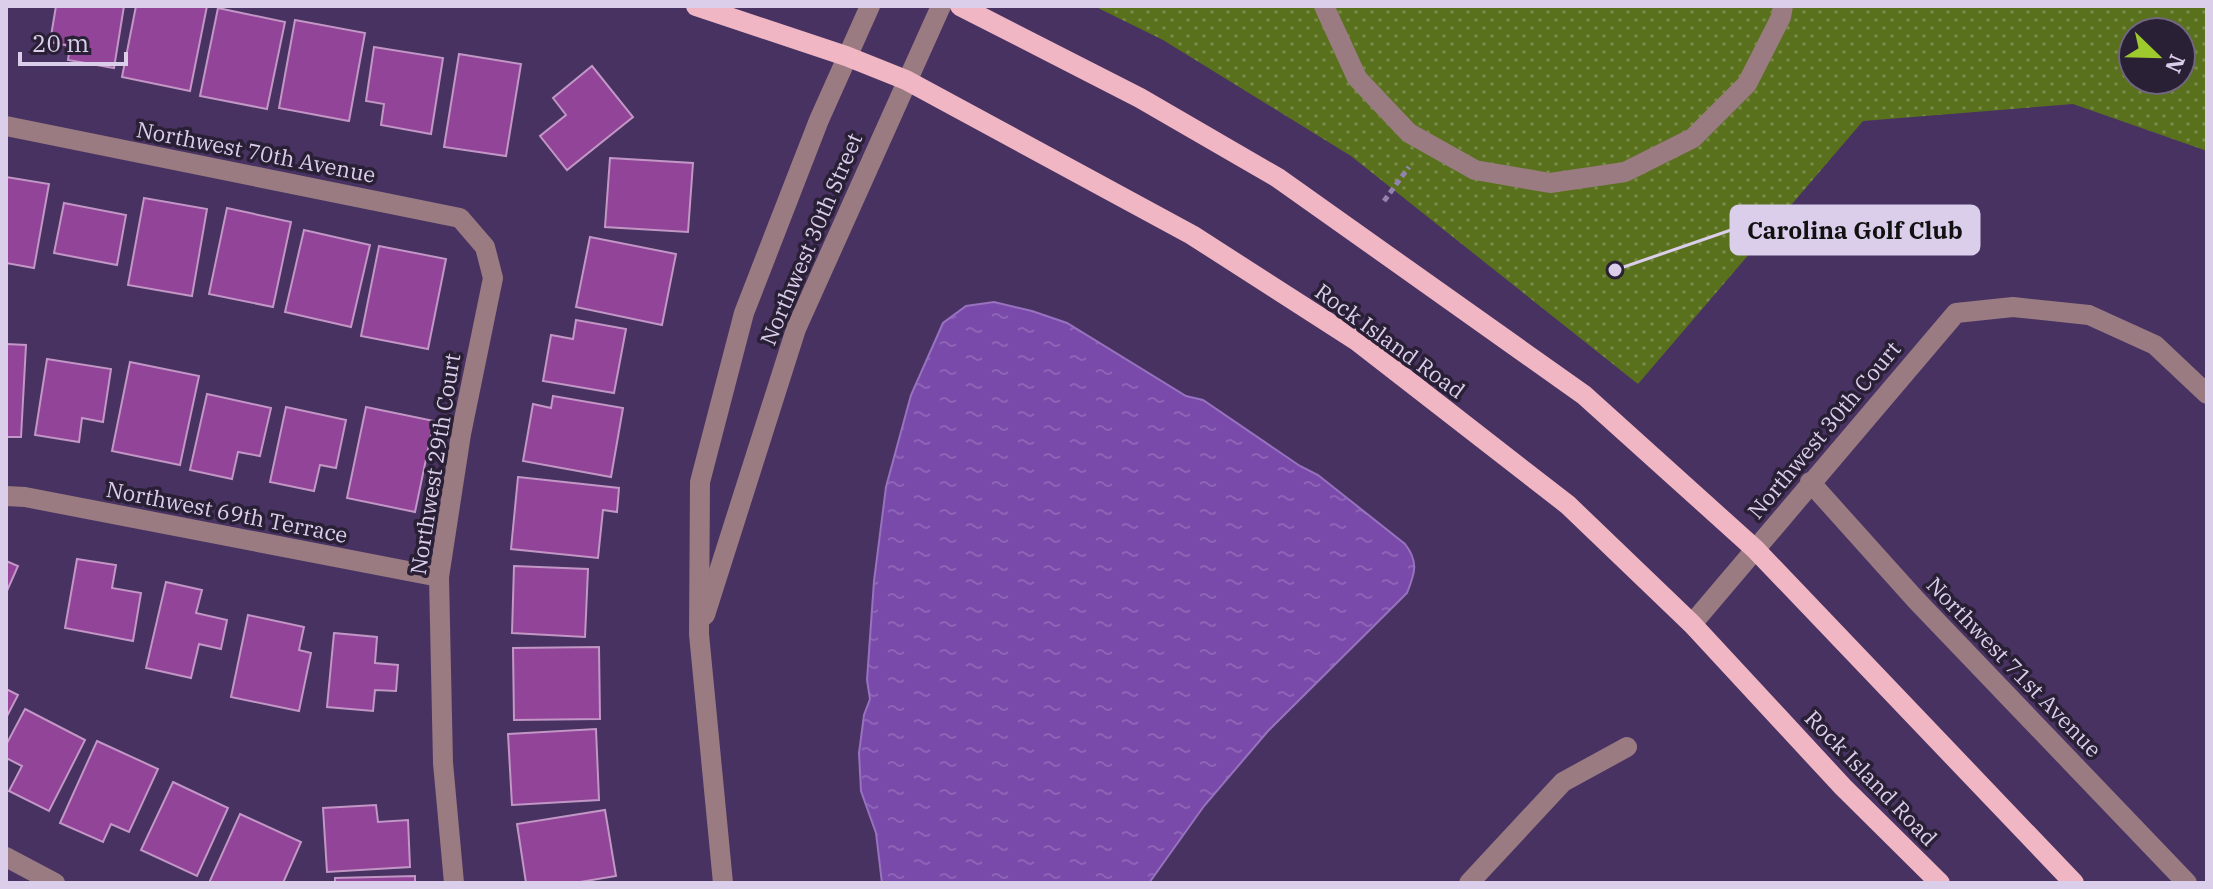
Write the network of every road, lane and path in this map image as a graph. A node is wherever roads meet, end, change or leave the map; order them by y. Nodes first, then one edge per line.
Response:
1 (696, 6) edge
2 (870, 6) edge
3 (941, 6) edge
4 (960, 6) edge
5 (1324, 6) edge
6 (1783, 6) edge
7 (846, 56) junction
8 (906, 80) junction
9 (6, 126) edge
10 (1409, 167) dead end
11 (1384, 201) dead end
12 (485, 247) joint
13 (2207, 394) edge
14 (1810, 482) junction
15 (6, 496) edge
16 (1755, 549) junction
17 (439, 577) junction
18 (1692, 624) junction
19 (699, 634) junction
20 (1627, 747) dead end
21 (6, 857) edge
22 (55, 883) edge
23 (454, 883) edge
24 (723, 883) edge
25 (1469, 883) edge
26 (1940, 883) edge
27 (2074, 883) edge
28 (2187, 883) edge

1 - 7 main road, Rock Island Road
2 - 7 street, Northwest 30th Street
3 - 8 street, Northwest 30th Street
4 - 16 main road
5 - 6 street
7 - 8 main road, Rock Island Road
7 - 19 street, Northwest 30th Street
8 - 18 main road, Rock Island Road
8 - 19 street, Northwest 30th Street
9 - 12 street, Northwest 70th Avenue
10 - 11 path
12 - 17 street, Northwest 29th Court
13 - 14 street, Northwest 30th Court
14 - 16 street, Northwest 30th Court
14 - 28 street, Northwest 71st Avenue
15 - 17 street, Northwest 69th Terrace
16 - 18 street, Northwest 30th Court
16 - 27 main road
17 - 23 street, Northwest 29th Court
18 - 26 main road, Rock Island Road
19 - 24 street, Northwest 30th Street
20 - 25 street
21 - 22 street

